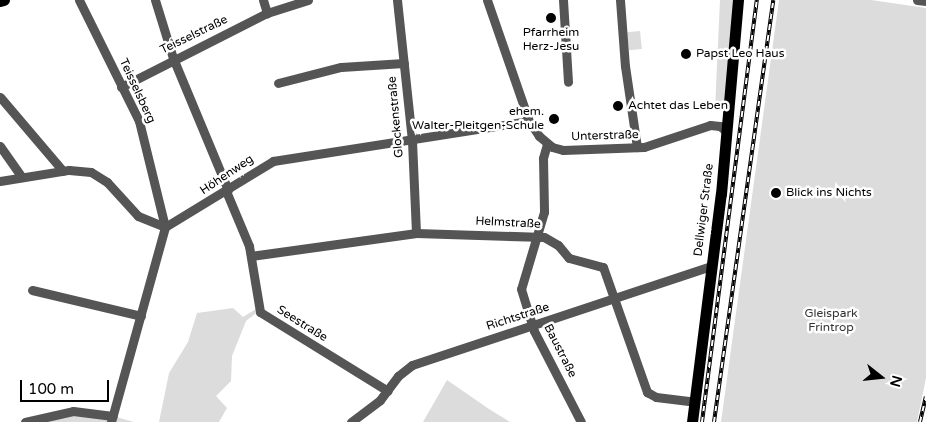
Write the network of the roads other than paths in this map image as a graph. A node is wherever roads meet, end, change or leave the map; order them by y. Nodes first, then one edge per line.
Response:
1 (4, 0) edge
2 (79, 0) edge
3 (155, 0) edge
4 (263, 0) edge
5 (308, 0) edge
6 (398, 0) edge
7 (486, 0) edge
8 (563, 0) edge
9 (620, 0) edge
10 (738, 0) edge
11 (917, 0) edge
12 (0, 1) edge
13 (926, 1) edge
14 (267, 13) junction
15 (173, 58) junction
16 (404, 63) junction
17 (568, 82) dead end
18 (278, 83) dead end
19 (122, 87) junction
20 (0, 97) edge
21 (529, 121) junction
22 (727, 132) junction
23 (412, 141) junction
24 (547, 144) junction
25 (0, 146) edge
26 (637, 147) junction
27 (63, 171) junction
28 (22, 178) junction
29 (0, 181) edge
30 (227, 190) junction
31 (165, 227) junction
32 (416, 233) junction
33 (537, 235) junction
34 (251, 256) junction
35 (711, 266) junction
36 (32, 290) dead end
37 (615, 297) junction
38 (141, 316) junction
39 (532, 325) junction
40 (388, 390) junction
41 (694, 402) junction
42 (112, 419) edge
43 (354, 421) edge
44 (25, 422) edge
45 (581, 422) edge
46 (692, 422) edge

1 - 12 main road
2 - 19 street, Teisselsberg
3 - 15 street, Seestraße
4 - 14 street
5 - 14 street, Teisselstraße
6 - 16 street, Glockenstraße
7 - 21 street
8 - 17 street
9 - 26 street
10 - 22 main road, Dellwiger Straße
11 - 13 street
14 - 15 street, Teisselstraße
15 - 19 street, Teisselstraße
15 - 30 street, Seestraße
16 - 18 street
16 - 23 street, Glockenstraße
19 - 31 street, Teisselsberg
20 - 27 street
21 - 23 street, Höhenweg
21 - 24 street
22 - 26 street, Unterstraße
22 - 35 main road, Dellwiger Straße
23 - 30 street, Höhenweg
23 - 32 street, Glockenstraße
24 - 26 street, Unterstraße
24 - 33 street, Baustraße
25 - 28 street
27 - 28 street
27 - 31 street
28 - 29 street
30 - 31 street, Höhenweg
30 - 34 street, Seestraße
31 - 38 street
32 - 33 street, Helmstraße
32 - 34 street, Helmstraße
33 - 37 street, Helmstraße
33 - 39 street, Baustraße
34 - 40 street, Seestraße
35 - 37 street, Richtstraße
35 - 41 main road, Dellwiger Straße
36 - 38 street
37 - 39 street, Richtstraße
37 - 41 street, Helmstraße
38 - 42 street
39 - 40 street, Richtstraße
39 - 45 street, Baustraße
40 - 43 street, Richtstraße
41 - 46 main road, Dellwiger Straße
42 - 44 street

